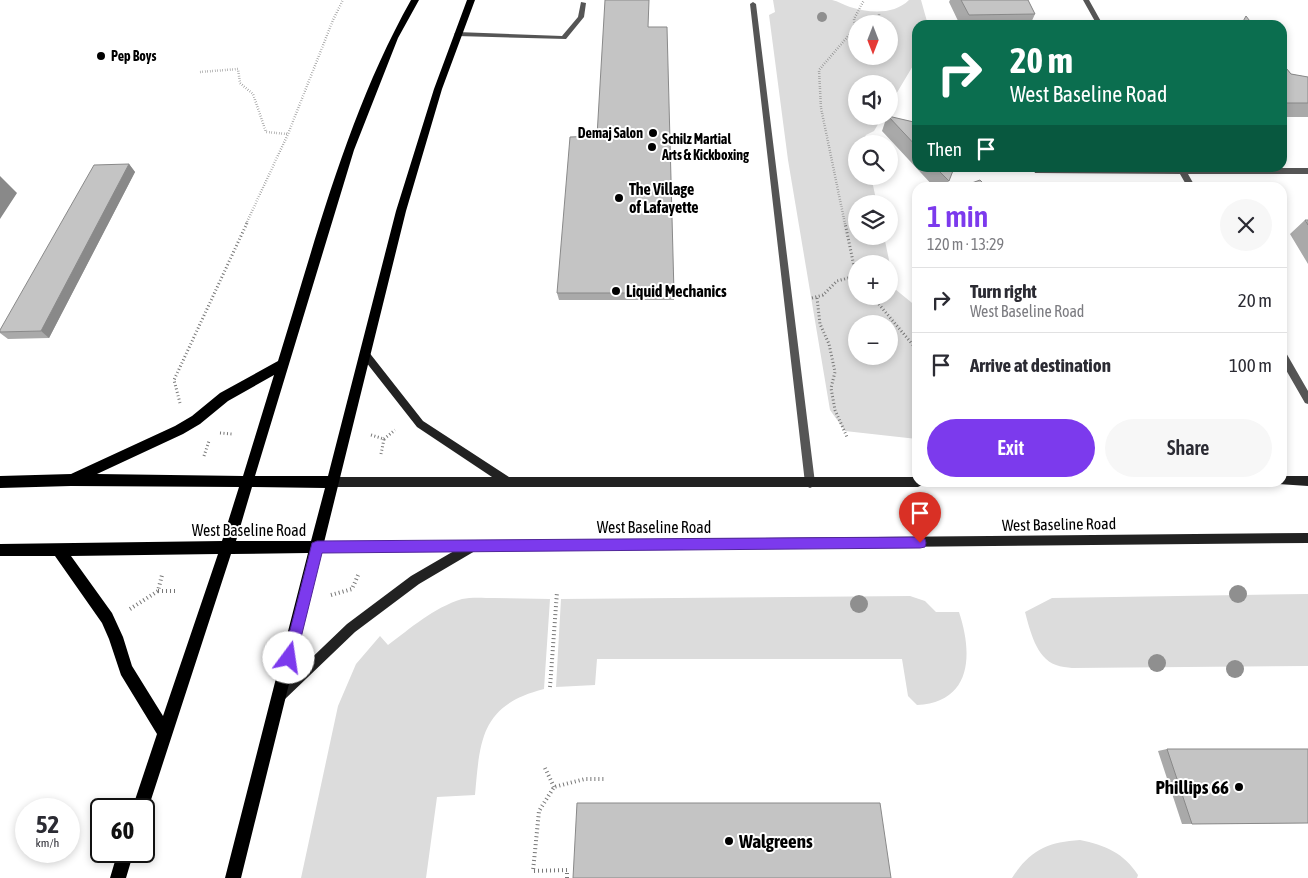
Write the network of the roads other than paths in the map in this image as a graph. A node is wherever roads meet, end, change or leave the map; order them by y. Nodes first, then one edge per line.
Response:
1 (415, 0) edge
2 (471, 0) edge
3 (1086, 0) edge
4 (583, 3) dead end
5 (754, 4) dead end
6 (1097, 20) edge
7 (457, 34) junction
8 (1287, 170) edge
9 (1308, 170) edge
10 (365, 354) junction
11 (1287, 363) edge
12 (283, 364) junction
13 (1308, 400) edge
14 (71, 480) junction
15 (1287, 481) edge
16 (1308, 481) edge
17 (0, 482) edge
18 (245, 482) junction
19 (333, 482) junction
20 (508, 482) junction
21 (912, 482) edge
22 (810, 483) junction
23 (1308, 538) edge
24 (472, 546) junction
25 (226, 547) junction
26 (317, 547) junction
27 (0, 550) edge
28 (59, 550) junction
29 (280, 696) junction
30 (164, 731) junction
31 (143, 798) edge
32 (122, 863) edge
33 (118, 878) edge
34 (233, 878) edge

1 - 12 main road
2 - 7 main road
3 - 6 street
4 - 7 street
5 - 22 street
7 - 10 main road
8 - 9 street
10 - 19 main road
10 - 20 main road
11 - 13 street
12 - 14 main road
12 - 18 main road
14 - 17 main road
14 - 18 main road
15 - 16 main road
18 - 19 main road
18 - 25 main road
19 - 20 main road
19 - 26 main road
20 - 22 main road
21 - 22 main road
23 - 24 main road, West Baseline Road
24 - 26 main road, West Baseline Road
24 - 29 main road
25 - 26 main road, West Baseline Road
25 - 28 main road, West Baseline Road
25 - 30 main road
26 - 29 main road
27 - 28 main road, West Baseline Road
28 - 30 main road
29 - 34 main road
30 - 31 main road
32 - 33 main road

